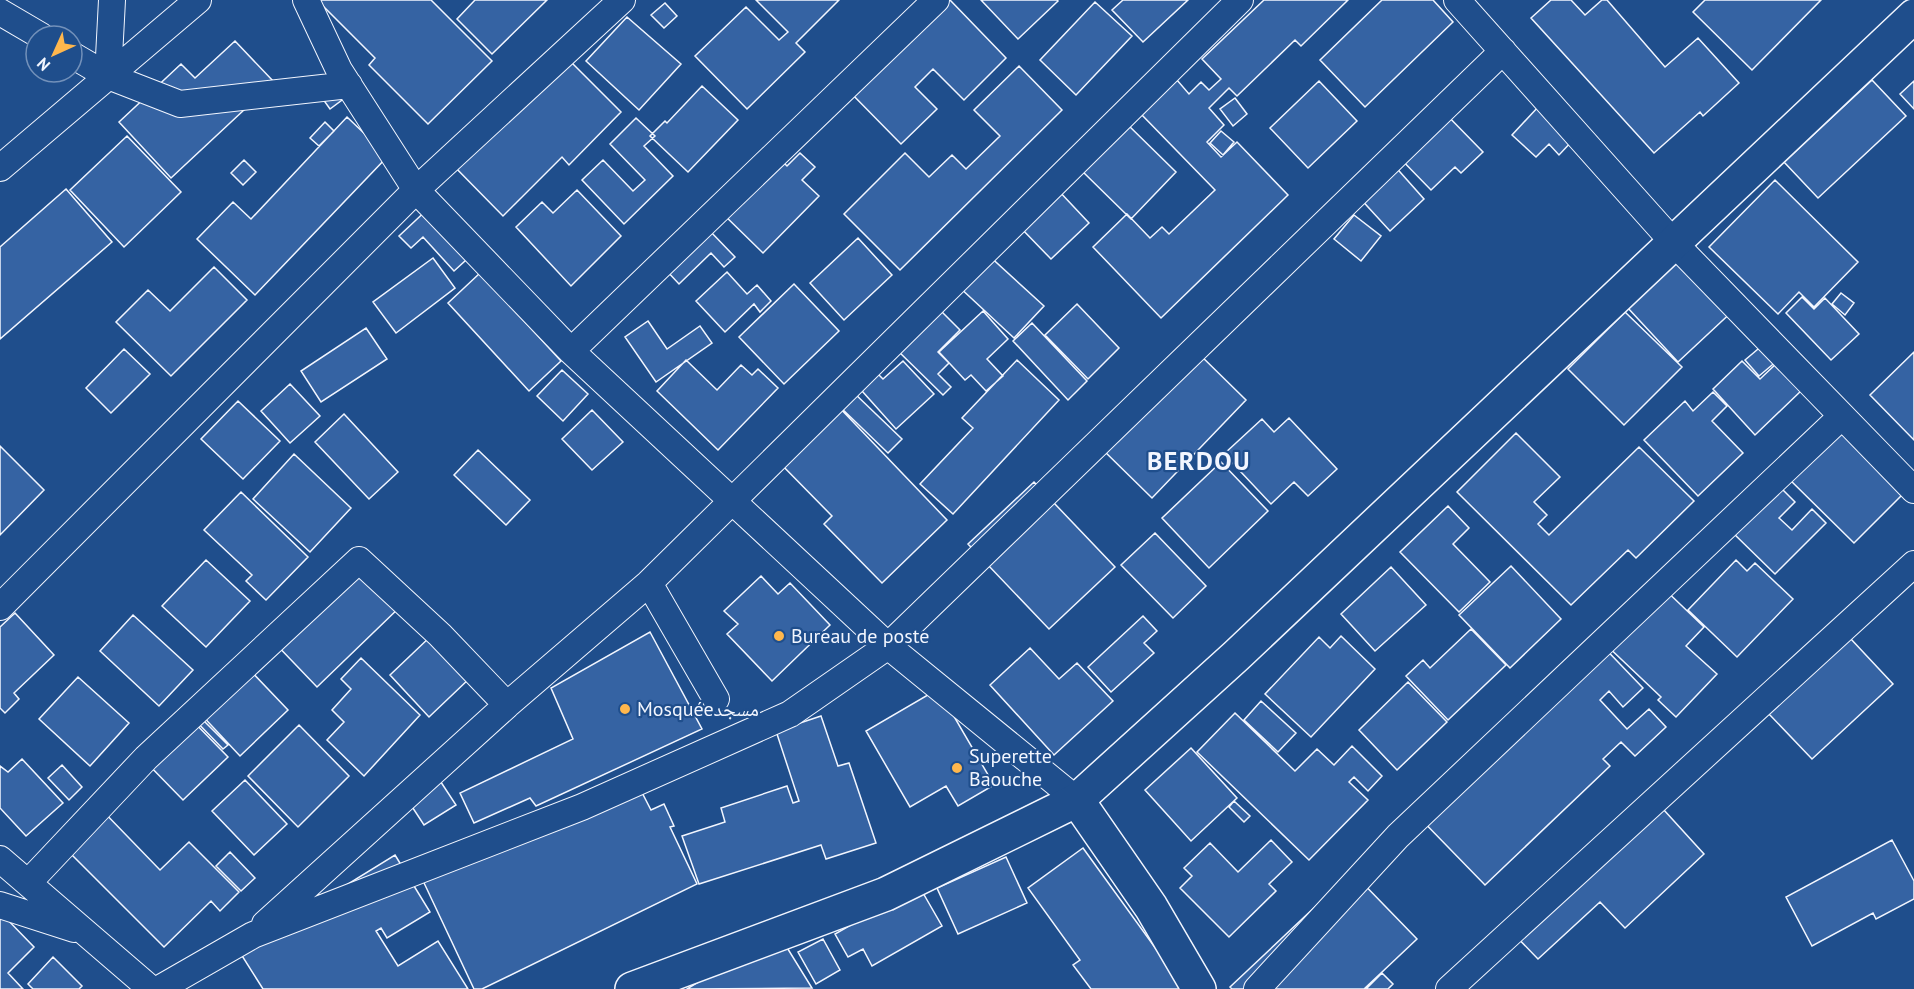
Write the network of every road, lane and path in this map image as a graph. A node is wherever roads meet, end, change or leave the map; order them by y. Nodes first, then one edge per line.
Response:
1 (112, 0) edge
2 (198, 0) edge
3 (306, 0) edge
4 (622, 0) edge
5 (936, 0) edge
6 (1240, 0) edge
7 (1457, 0) edge
8 (0, 12) edge
9 (1914, 16) edge
10 (24, 26) edge
11 (1503, 51) junction
12 (84, 62) edge
13 (108, 76) junction
14 (349, 85) junction
15 (0, 168) edge
16 (416, 190) junction
17 (1674, 243) junction
18 (571, 351) junction
19 (1842, 416) junction
20 (1914, 490) edge
21 (732, 501) junction
22 (1914, 564) edge
23 (649, 583) junction
24 (0, 607) edge
25 (888, 646) junction
26 (716, 699) dead end
27 (507, 705) junction
28 (1077, 800) junction
29 (0, 859) edge
30 (28, 883) junction
31 (0, 905) edge
32 (85, 933) junction
33 (253, 935) junction
34 (641, 987) edge
35 (151, 989) edge
36 (159, 989) edge
37 (1199, 989) edge
38 (1257, 989) edge
39 (1449, 989) edge

1 - 13 street
2 - 13 street
3 - 14 street
4 - 16 street
5 - 18 street
6 - 21 street
7 - 11 street
8 - 10 street
9 - 17 main road
11 - 17 street
11 - 25 street
12 - 13 street
13 - 14 street
13 - 15 street
14 - 16 street
16 - 18 street
16 - 24 street
17 - 19 street
17 - 28 main road
18 - 21 street
19 - 20 street
19 - 38 street
21 - 23 street
21 - 25 street
22 - 39 street
23 - 26 street
23 - 27 street
25 - 28 street
25 - 33 street
27 - 30 street
27 - 33 street
28 - 34 main road
28 - 37 main road
29 - 30 street
30 - 32 street
31 - 32 street
32 - 35 street
33 - 36 street

